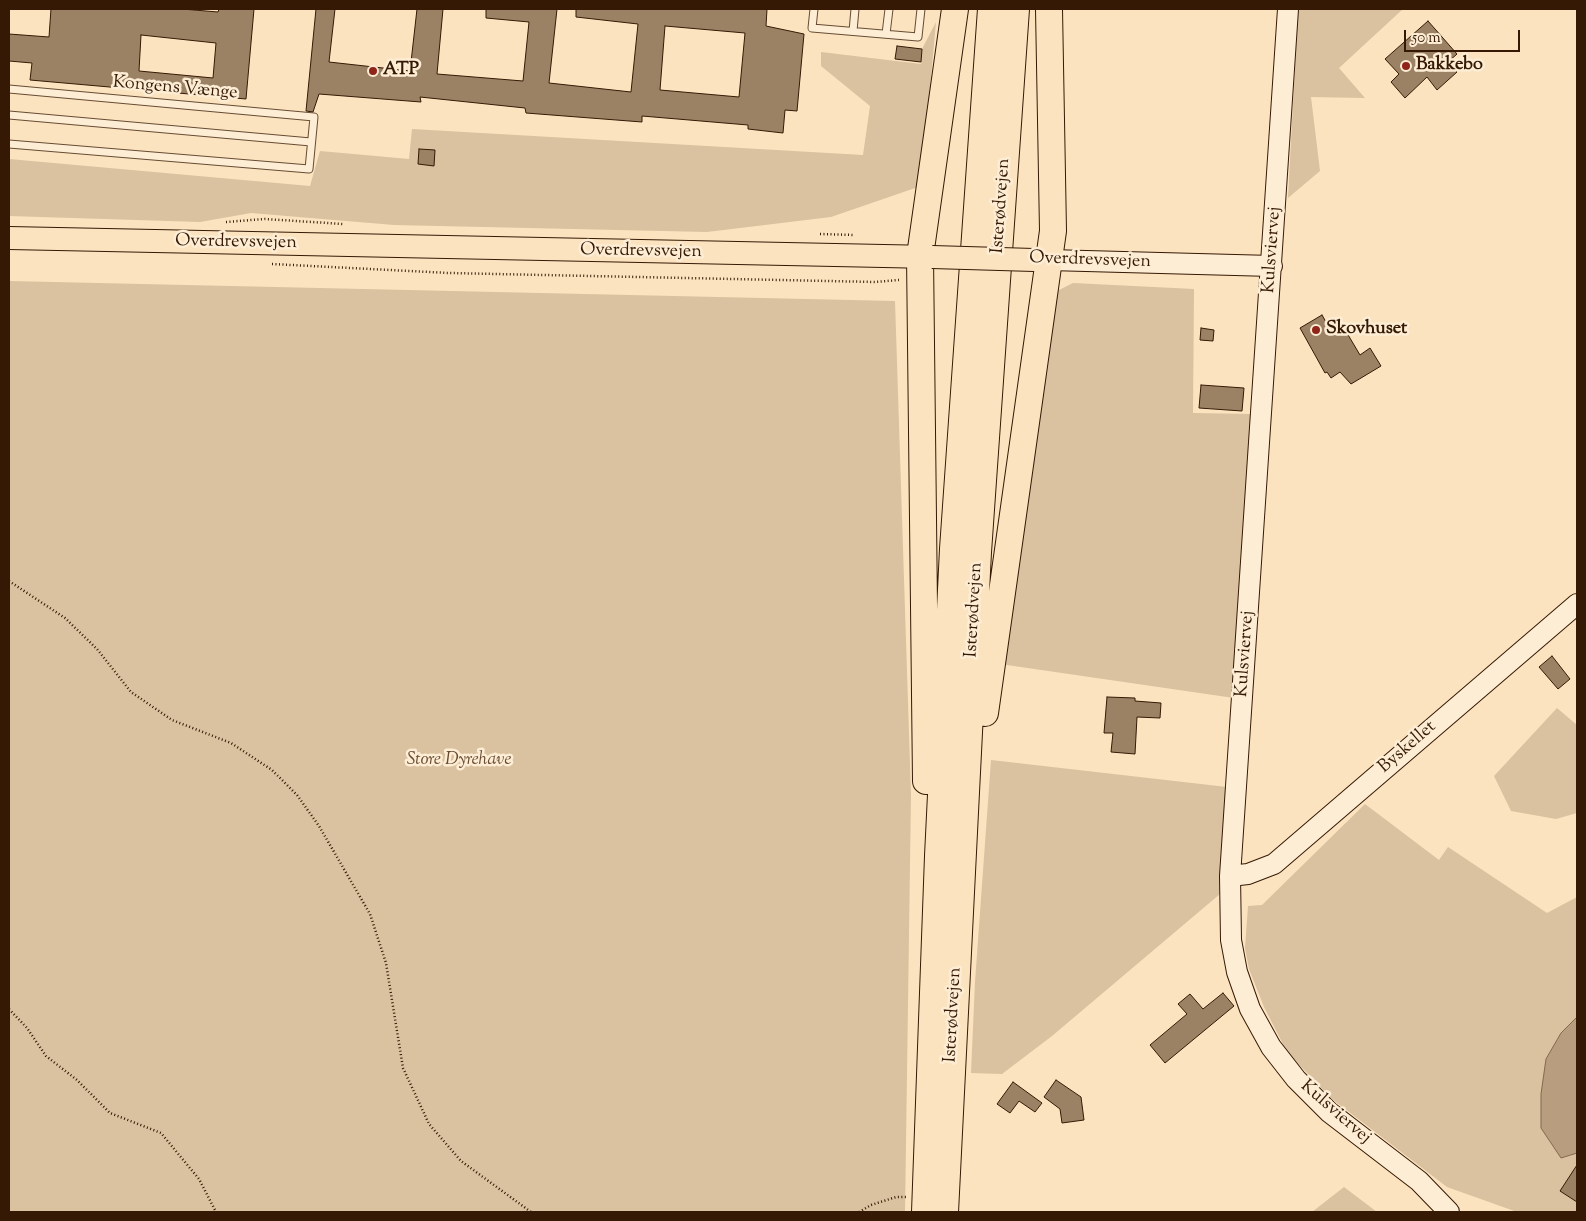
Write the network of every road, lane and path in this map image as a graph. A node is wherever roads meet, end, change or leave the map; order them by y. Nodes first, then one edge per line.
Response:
1 (814, 9) edge
2 (855, 9) edge
3 (888, 9) edge
4 (920, 9) edge
5 (955, 9) edge
6 (991, 9) edge
7 (1016, 9) edge
8 (1049, 9) edge
9 (1288, 9) edge
10 (854, 31) junction
11 (886, 34) junction
12 (9, 88) edge
13 (9, 115) edge
14 (311, 142) junction
15 (9, 144) edge
16 (9, 238) edge
17 (1042, 260) junction
18 (263, 263) dead end
19 (924, 263) junction
20 (1272, 266) junction
21 (9, 581) edge
22 (1577, 604) edge
23 (966, 765) junction
24 (938, 856) junction
25 (1230, 876) junction
26 (9, 1009) edge
27 (931, 1207) edge
28 (216, 1212) edge
29 (531, 1212) edge
30 (859, 1212) edge
31 (1449, 1212) edge

1 - 10 lane
2 - 10 lane
3 - 11 lane
4 - 11 lane
5 - 19 highway
6 - 24 highway, Isterødvejen
7 - 23 highway, Isterødvejen
8 - 17 highway
9 - 20 street, Kulsviervej
10 - 11 lane
12 - 14 lane, Kongens Vænge
13 - 14 lane
14 - 15 lane, Kongens Vænge
16 - 19 main road, Overdrevsvejen
17 - 19 main road, Overdrevsvejen, bridge
17 - 20 street, Overdrevsvejen
17 - 23 highway
18 - 19 path
19 - 24 highway
20 - 25 street, Kulsviervej
21 - 29 path
22 - 25 street, Byskellet
23 - 27 highway, Isterødvejen
24 - 27 highway, Isterødvejen
25 - 31 street, Kulsviervej
26 - 28 path
27 - 30 path

